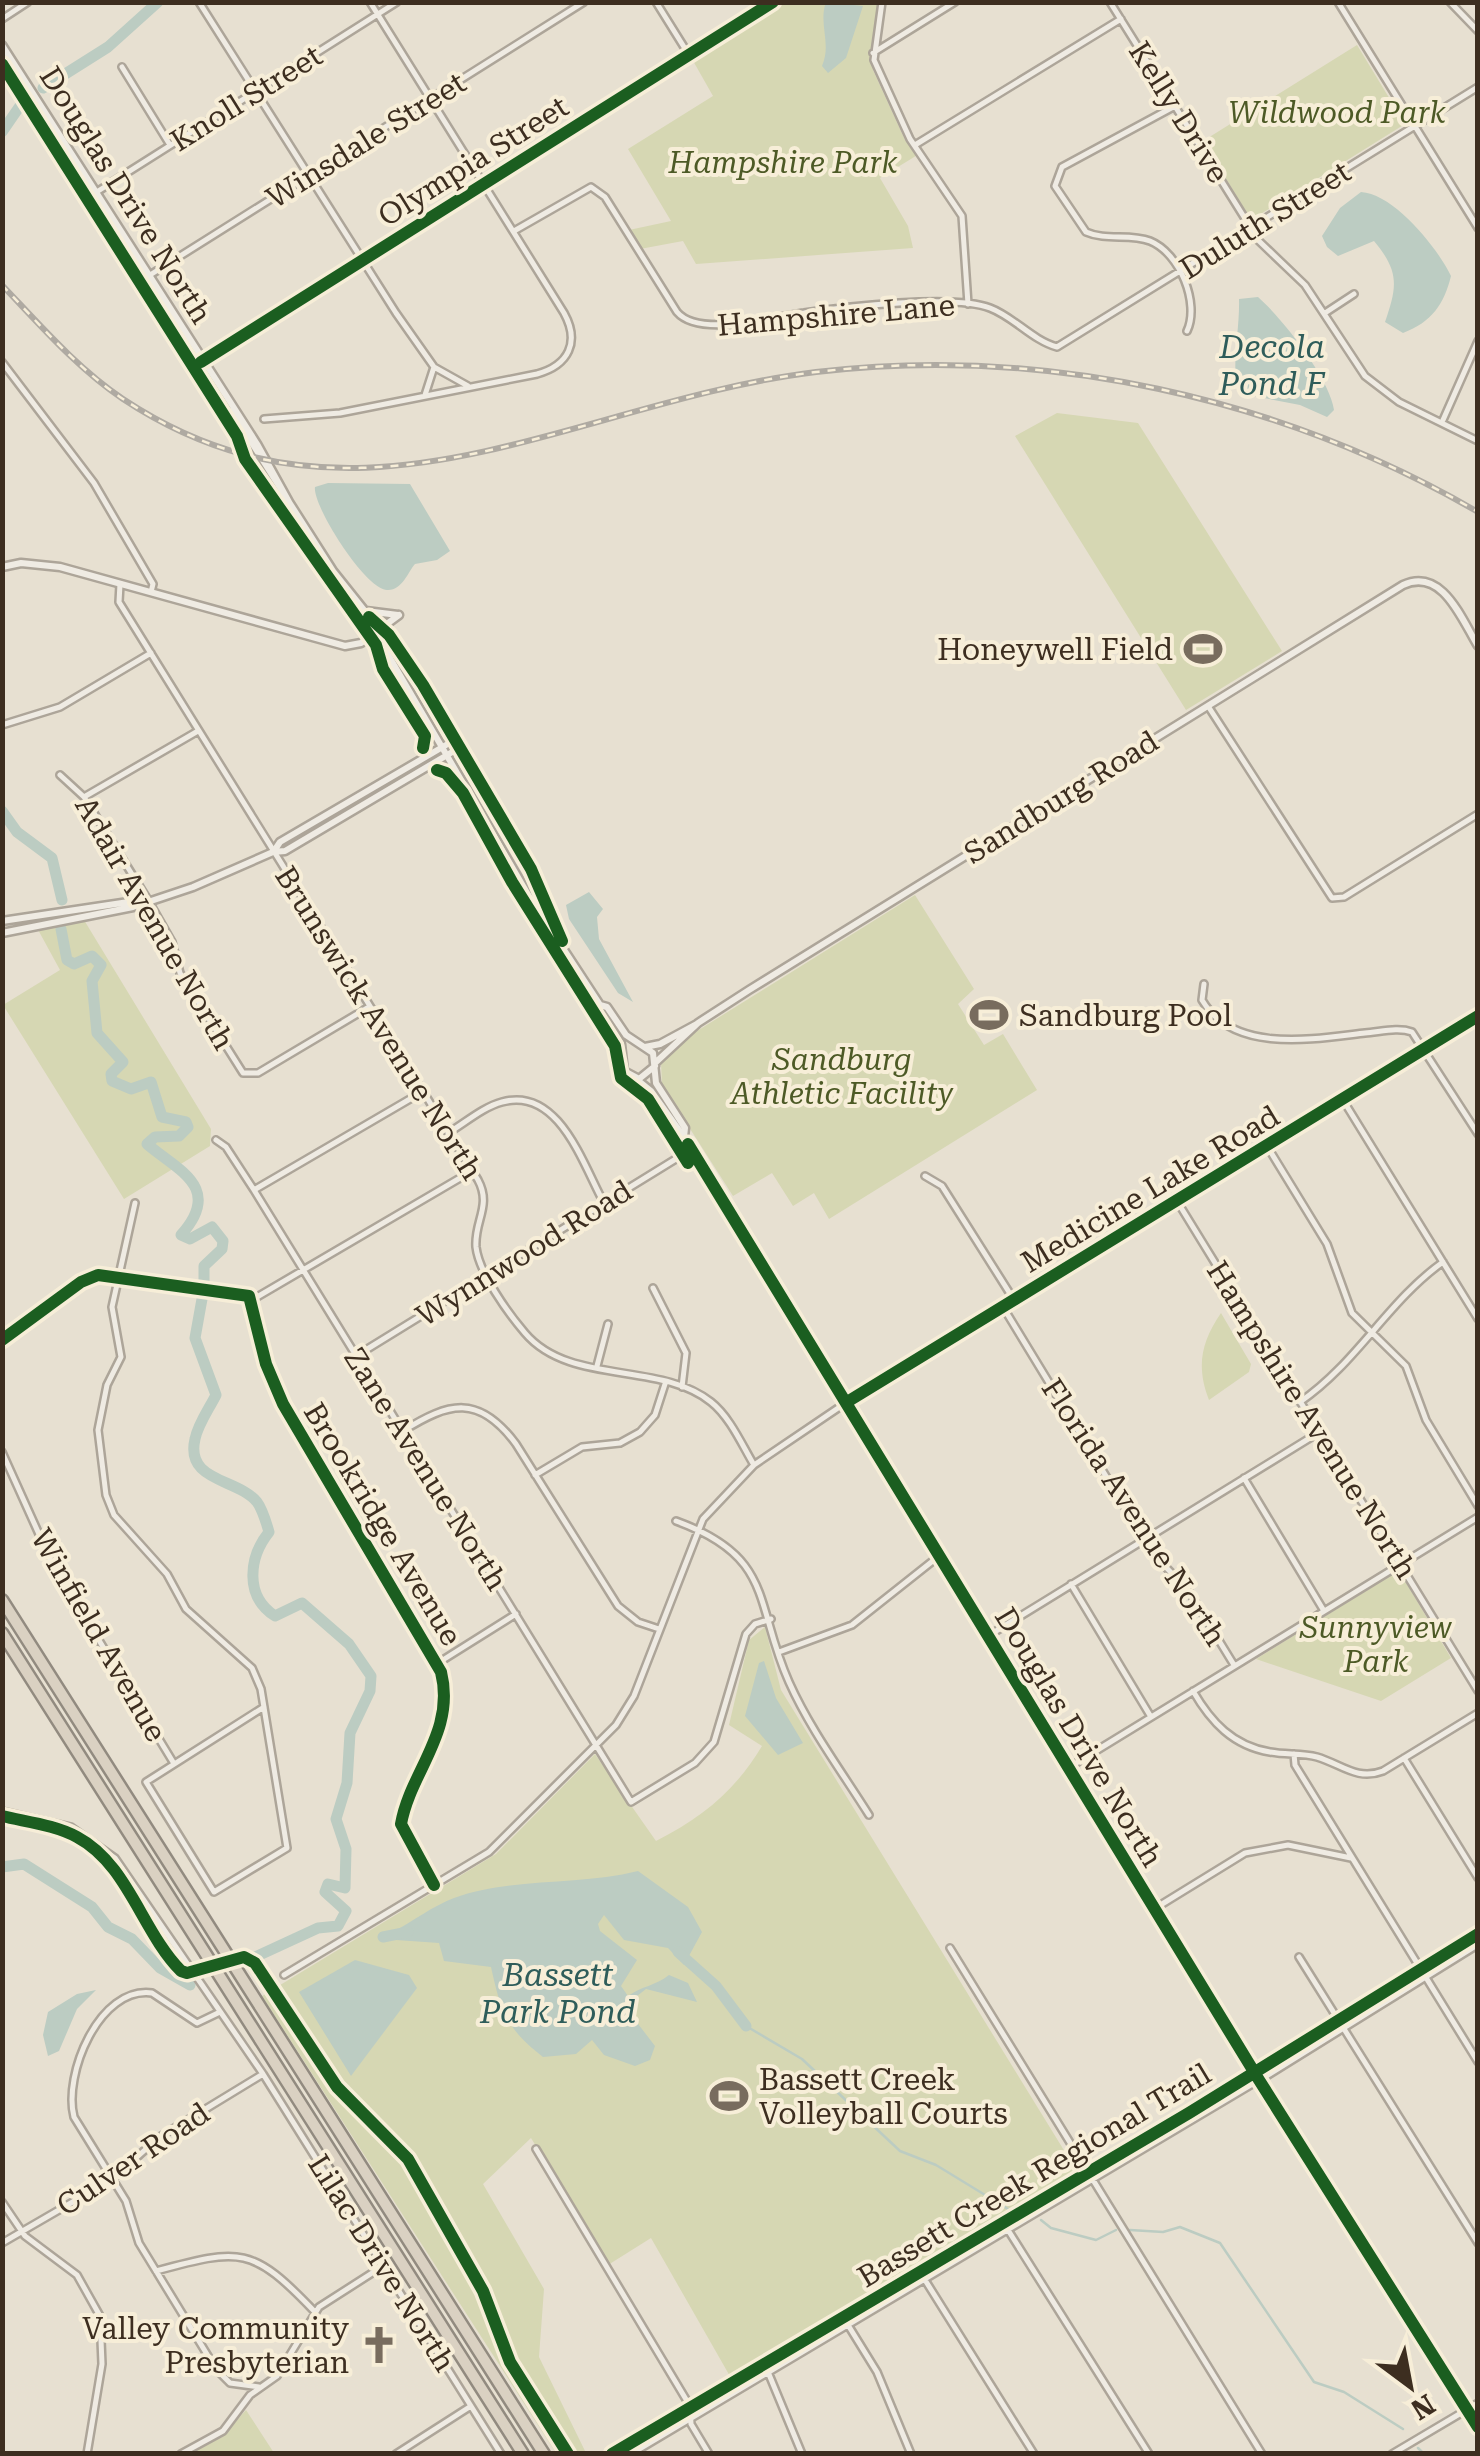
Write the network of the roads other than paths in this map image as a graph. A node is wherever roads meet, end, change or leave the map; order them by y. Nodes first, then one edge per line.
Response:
1 (28, 2) edge
2 (210, 2) edge
3 (370, 2) edge
4 (397, 2) edge
5 (584, 2) edge
6 (656, 2) edge
7 (772, 2) edge
8 (882, 2) edge
9 (956, 2) edge
10 (1110, 2) edge
11 (1338, 2) edge
12 (1450, 2) edge
13 (201, 5) edge
14 (378, 15) junction
15 (2, 19) edge
16 (1120, 19) junction
17 (1478, 32) edge
18 (2, 45) edge
19 (873, 53) junction
20 (689, 54) junction
21 (122, 68) dead end
22 (1478, 87) edge
23 (256, 91) junction
24 (430, 99) junction
25 (1175, 106) junction
26 (1414, 126) junction
27 (170, 145) junction
28 (915, 145) junction
29 (308, 176) junction
30 (484, 184) junction
31 (95, 193) junction
32 (1251, 228) junction
33 (1478, 228) edge
34 (514, 231) junction
35 (362, 261) junction
36 (1179, 273) junction
37 (148, 276) junction
38 (1354, 294) dead end
39 (968, 304) junction
40 (1325, 313) junction
41 (1186, 331) dead end
42 (1478, 341) edge
43 (1051, 346) joint
44 (2, 362) edge
45 (201, 362) junction
46 (434, 367) junction
47 (469, 387) junction
48 (425, 395) junction
49 (264, 419) dead end
50 (1442, 420) junction
51 (1478, 442) edge
52 (2, 567) edge
53 (120, 584) junction
54 (151, 592) junction
55 (362, 608) junction
56 (380, 630) junction
57 (1478, 646) edge
58 (151, 652) junction
59 (1208, 706) junction
60 (2, 725) edge
61 (199, 730) junction
62 (457, 744) junction
63 (443, 746) junction
64 (448, 755) junction
65 (60, 775) dead end
66 (84, 797) junction
67 (1478, 814) edge
68 (273, 852) junction
69 (148, 900) junction
70 (2, 921) edge
71 (2, 933) edge
72 (563, 946) junction
73 (1204, 984) dead end
74 (600, 1005) junction
75 (370, 1006) junction
76 (1478, 1016) edge
77 (698, 1023) junction
78 (643, 1046) junction
79 (1425, 1049) junction
80 (622, 1058) junction
81 (655, 1065) junction
82 (634, 1078) junction
83 (422, 1092) junction
84 (1342, 1100) junction
85 (448, 1133) junction
86 (1478, 1134) edge
87 (684, 1136) junction
88 (216, 1140) dead end
89 (1267, 1146) junction
90 (692, 1149) junction
91 (472, 1171) junction
92 (925, 1176) dead end
93 (254, 1190) junction
94 (1177, 1201) junction
95 (134, 1203) dead end
96 (604, 1203) junction
97 (1443, 1262) junction
98 (305, 1272) junction
99 (488, 1275) junction
100 (118, 1277) junction
101 (653, 1288) dead end
102 (249, 1296) junction
103 (1014, 1300) junction
104 (1003, 1307) junction
105 (1478, 1319) edge
106 (608, 1324) dead end
107 (1374, 1335) junction
108 (2, 1340) edge
109 (356, 1356) junction
110 (597, 1366) junction
111 (665, 1383) junction
112 (682, 1387) junction
113 (847, 1402) junction
114 (1300, 1402) junction
115 (402, 1431) junction
116 (1318, 1432) junction
117 (2, 1452) edge
118 (754, 1465) junction
119 (534, 1475) junction
120 (1244, 1478) junction
121 (1478, 1506) edge
122 (1478, 1517) edge
123 (676, 1520) dead end
124 (697, 1528) junction
125 (1144, 1539) junction
126 (939, 1556) junction
127 (1400, 1564) junction
128 (1070, 1584) junction
129 (2, 1600) edge
130 (1324, 1611) junction
131 (516, 1614) junction
132 (771, 1619) junction
133 (659, 1629) junction
134 (2, 1633) edge
135 (988, 1636) junction
136 (779, 1652) junction
137 (438, 1663) junction
138 (1234, 1666) junction
139 (1478, 1691) edge
140 (1193, 1692) junction
141 (264, 1707) junction
142 (1478, 1713) edge
143 (1151, 1717) junction
144 (596, 1745) junction
145 (1294, 1754) junction
146 (1404, 1758) junction
147 (174, 1762) junction
148 (1068, 1768) junction
149 (2, 1811) edge
150 (868, 1816) dead end
151 (1352, 1858) junction
152 (1478, 1878) edge
153 (434, 1885) junction
154 (1154, 1909) junction
155 (1478, 1944) edge
156 (950, 1948) dead end
157 (1299, 1957) dead end
158 (284, 1975) dead end
159 (1424, 1977) junction
160 (220, 2012) junction
161 (1342, 2028) junction
162 (1478, 2062) edge
163 (263, 2074) junction
164 (1259, 2080) junction
165 (536, 2149) dead end
166 (112, 2178) junction
167 (1092, 2180) junction
168 (2, 2202) edge
169 (1008, 2230) junction
170 (22, 2232) junction
171 (2, 2243) edge
172 (1478, 2244) edge
173 (383, 2266) junction
174 (156, 2271) junction
175 (925, 2280) junction
176 (315, 2312) junction
177 (848, 2325) junction
178 (768, 2372) junction
179 (259, 2388) junction
180 (1478, 2403) edge
181 (472, 2406) junction
182 (1467, 2410) junction
183 (693, 2416) junction
184 (1478, 2427) edge
185 (87, 2454) edge
186 (181, 2454) edge
187 (396, 2454) edge
188 (501, 2454) edge
189 (523, 2454) edge
190 (544, 2454) edge
191 (631, 2454) edge
192 (709, 2454) edge
193 (802, 2454) edge
194 (911, 2454) edge
195 (1034, 2454) edge
196 (1149, 2454) edge
197 (1262, 2454) edge
198 (1392, 2454) edge

1 - 15 street
2 - 13 street
3 - 14 street
4 - 14 street, Knoll Street
5 - 24 street, Winsdale Street
6 - 20 street
7 - 20 street, Olympia Street
8 - 19 street
9 - 19 street
10 - 16 street, Kelly Drive
11 - 26 street
12 - 17 street
13 - 23 street
14 - 23 street, Knoll Street
14 - 24 street
16 - 25 street, Kelly Drive
16 - 28 street
18 - 31 street, Douglas Drive North
19 - 28 street
20 - 30 street, Olympia Street
21 - 27 street
22 - 26 street, Duluth Street
23 - 27 street, Knoll Street
23 - 29 street
24 - 29 street, Winsdale Street
24 - 30 street
25 - 32 street, Kelly Drive
25 - 36 street
26 - 32 street, Duluth Street
26 - 33 street
27 - 31 street, Knoll Street
28 - 39 street
29 - 35 street
29 - 37 street, Winsdale Street
30 - 34 street
30 - 35 street, Olympia Street
31 - 37 street, Douglas Drive North
32 - 36 street, Duluth Street
32 - 40 street, Kelly Drive
34 - 39 street, Hampshire Lane
34 - 47 street
35 - 45 street, Olympia Street
35 - 46 street
36 - 41 street
36 - 43 street, Duluth Street
37 - 45 street, Douglas Drive North
38 - 40 street
39 - 43 street, Hampshire Lane
40 - 50 street, Kelly Drive
42 - 50 street
44 - 54 street
45 - 55 street, Douglas Drive North
46 - 47 street
46 - 48 street
47 - 48 street
48 - 49 street
50 - 51 street, Kelly Drive
52 - 53 street
53 - 54 street
53 - 58 street, Brunswick Avenue North
54 - 56 street
55 - 56 street, Douglas Drive North
55 - 56 street
56 - 62 street, Douglas Drive North
56 - 63 street, Douglas Drive North
57 - 59 street, Sandburg Road
58 - 60 street
58 - 61 street, Brunswick Avenue North
59 - 67 street
59 - 77 street, Sandburg Road
61 - 66 street
61 - 68 street, Brunswick Avenue North
62 - 63 street
62 - 64 street
62 - 72 street, Douglas Drive North
63 - 64 street, Douglas Drive North
63 - 68 street
64 - 68 street
64 - 72 street, Douglas Drive North
65 - 66 street, Adair Avenue North
66 - 69 street, Adair Avenue North
68 - 69 street
68 - 75 street, Brunswick Avenue North
69 - 70 street
69 - 71 street
69 - 75 street, Adair Avenue North
72 - 74 street, Douglas Drive North
73 - 79 street
74 - 78 street, Douglas Drive North
74 - 80 street, Douglas Drive North
75 - 83 street, Brunswick Avenue North
76 - 79 street, Medicine Lake Road
77 - 78 street, Sandburg Road
77 - 81 street, Sandburg Road
78 - 80 street
78 - 81 street, Douglas Drive North
79 - 84 street, Medicine Lake Road
79 - 86 street
80 - 82 street, Douglas Drive North
81 - 82 street
81 - 87 street, Douglas Drive North
82 - 87 street, Douglas Drive North
83 - 85 street, Brunswick Avenue North
83 - 93 street
84 - 89 street, Medicine Lake Road
84 - 97 street
85 - 91 street, Brunswick Avenue North
85 - 96 street
87 - 90 street, Douglas Drive North
88 - 93 street, Zane Avenue North
89 - 94 street, Medicine Lake Road
89 - 107 street
90 - 96 street, Wynnwood Road
90 - 113 street, Douglas Drive North
91 - 98 street
91 - 99 street, Brunswick Avenue North
92 - 103 street
93 - 98 street, Zane Avenue North
94 - 103 street, Medicine Lake Road
94 - 114 street, Hampshire Avenue North
95 - 100 street
96 - 99 street, Wynnwood Road
97 - 105 street
97 - 107 street
98 - 102 street
98 - 109 street, Zane Avenue North
99 - 109 street, Wynnwood Road
99 - 110 street, Brunswick Avenue North
100 - 102 street
100 - 108 street
100 - 141 street
101 - 112 street
102 - 137 street, Brookridge Avenue
103 - 104 street, Medicine Lake Road
104 - 113 street, Medicine Lake Road
104 - 125 street, Florida Avenue North
106 - 110 street
107 - 114 street
107 - 121 street
109 - 115 street, Zane Avenue North
110 - 111 street, Brunswick Avenue North
111 - 112 street, Brunswick Avenue North
111 - 119 street
112 - 118 street, Brunswick Avenue North
113 - 118 street, Medicine Lake Road
113 - 126 street, Douglas Drive North
114 - 116 street, Hampshire Avenue North
115 - 119 street
115 - 131 street, Zane Avenue North
116 - 120 street
116 - 127 street, Hampshire Avenue North
117 - 147 street, Winfield Avenue
118 - 124 street, Medicine Lake Road
119 - 133 street
120 - 125 street
120 - 130 street
122 - 127 street
123 - 124 street
124 - 132 street
124 - 133 street, Medicine Lake Road
125 - 128 street
125 - 138 street, Florida Avenue North
126 - 135 street, Douglas Drive North
126 - 136 street
127 - 130 street
127 - 139 street, Hampshire Avenue North
128 - 135 street
128 - 143 street
129 - 190 highway
130 - 138 street
131 - 137 street
131 - 144 street, Zane Avenue North
132 - 136 street
132 - 144 street, Zane Avenue North
133 - 144 street, Medicine Lake Road
134 - 189 highway
135 - 148 street, Douglas Drive North
136 - 150 street
137 - 153 street, Brookridge Avenue
138 - 140 street
140 - 143 street
140 - 145 street, Florida Avenue North
141 - 147 street
141 - 147 street
142 - 146 street, Florida Avenue North
143 - 148 street
144 - 153 street, Medicine Lake Road
145 - 146 street, Florida Avenue North
145 - 151 street
146 - 152 street
148 - 154 street, Douglas Drive North
149 - 160 street, Lilac Drive North
151 - 154 street
151 - 159 street
153 - 158 street, Medicine Lake Road
154 - 164 street, Douglas Drive North
155 - 159 street
156 - 167 street
157 - 161 street
159 - 161 street
159 - 162 street
160 - 163 street, Lilac Drive North
160 - 166 street
161 - 164 street
161 - 172 street
163 - 166 street, Culver Road
163 - 173 street, Lilac Drive North
164 - 167 street
164 - 182 street, Douglas Drive North
165 - 183 street
166 - 170 street, Culver Road
166 - 174 street
167 - 169 street
167 - 197 street
168 - 170 street
169 - 175 street
169 - 196 street
170 - 171 street, Culver Road
170 - 185 street
173 - 176 street
173 - 181 street, Lilac Drive North
174 - 176 street
174 - 179 street
175 - 177 street
175 - 195 street
176 - 179 street
177 - 178 street
177 - 194 street
178 - 183 street
178 - 193 street
179 - 186 street
180 - 182 street
181 - 187 street
181 - 188 street, Lilac Drive North
182 - 184 street, Douglas Drive North
182 - 198 street
183 - 191 street
183 - 192 street

